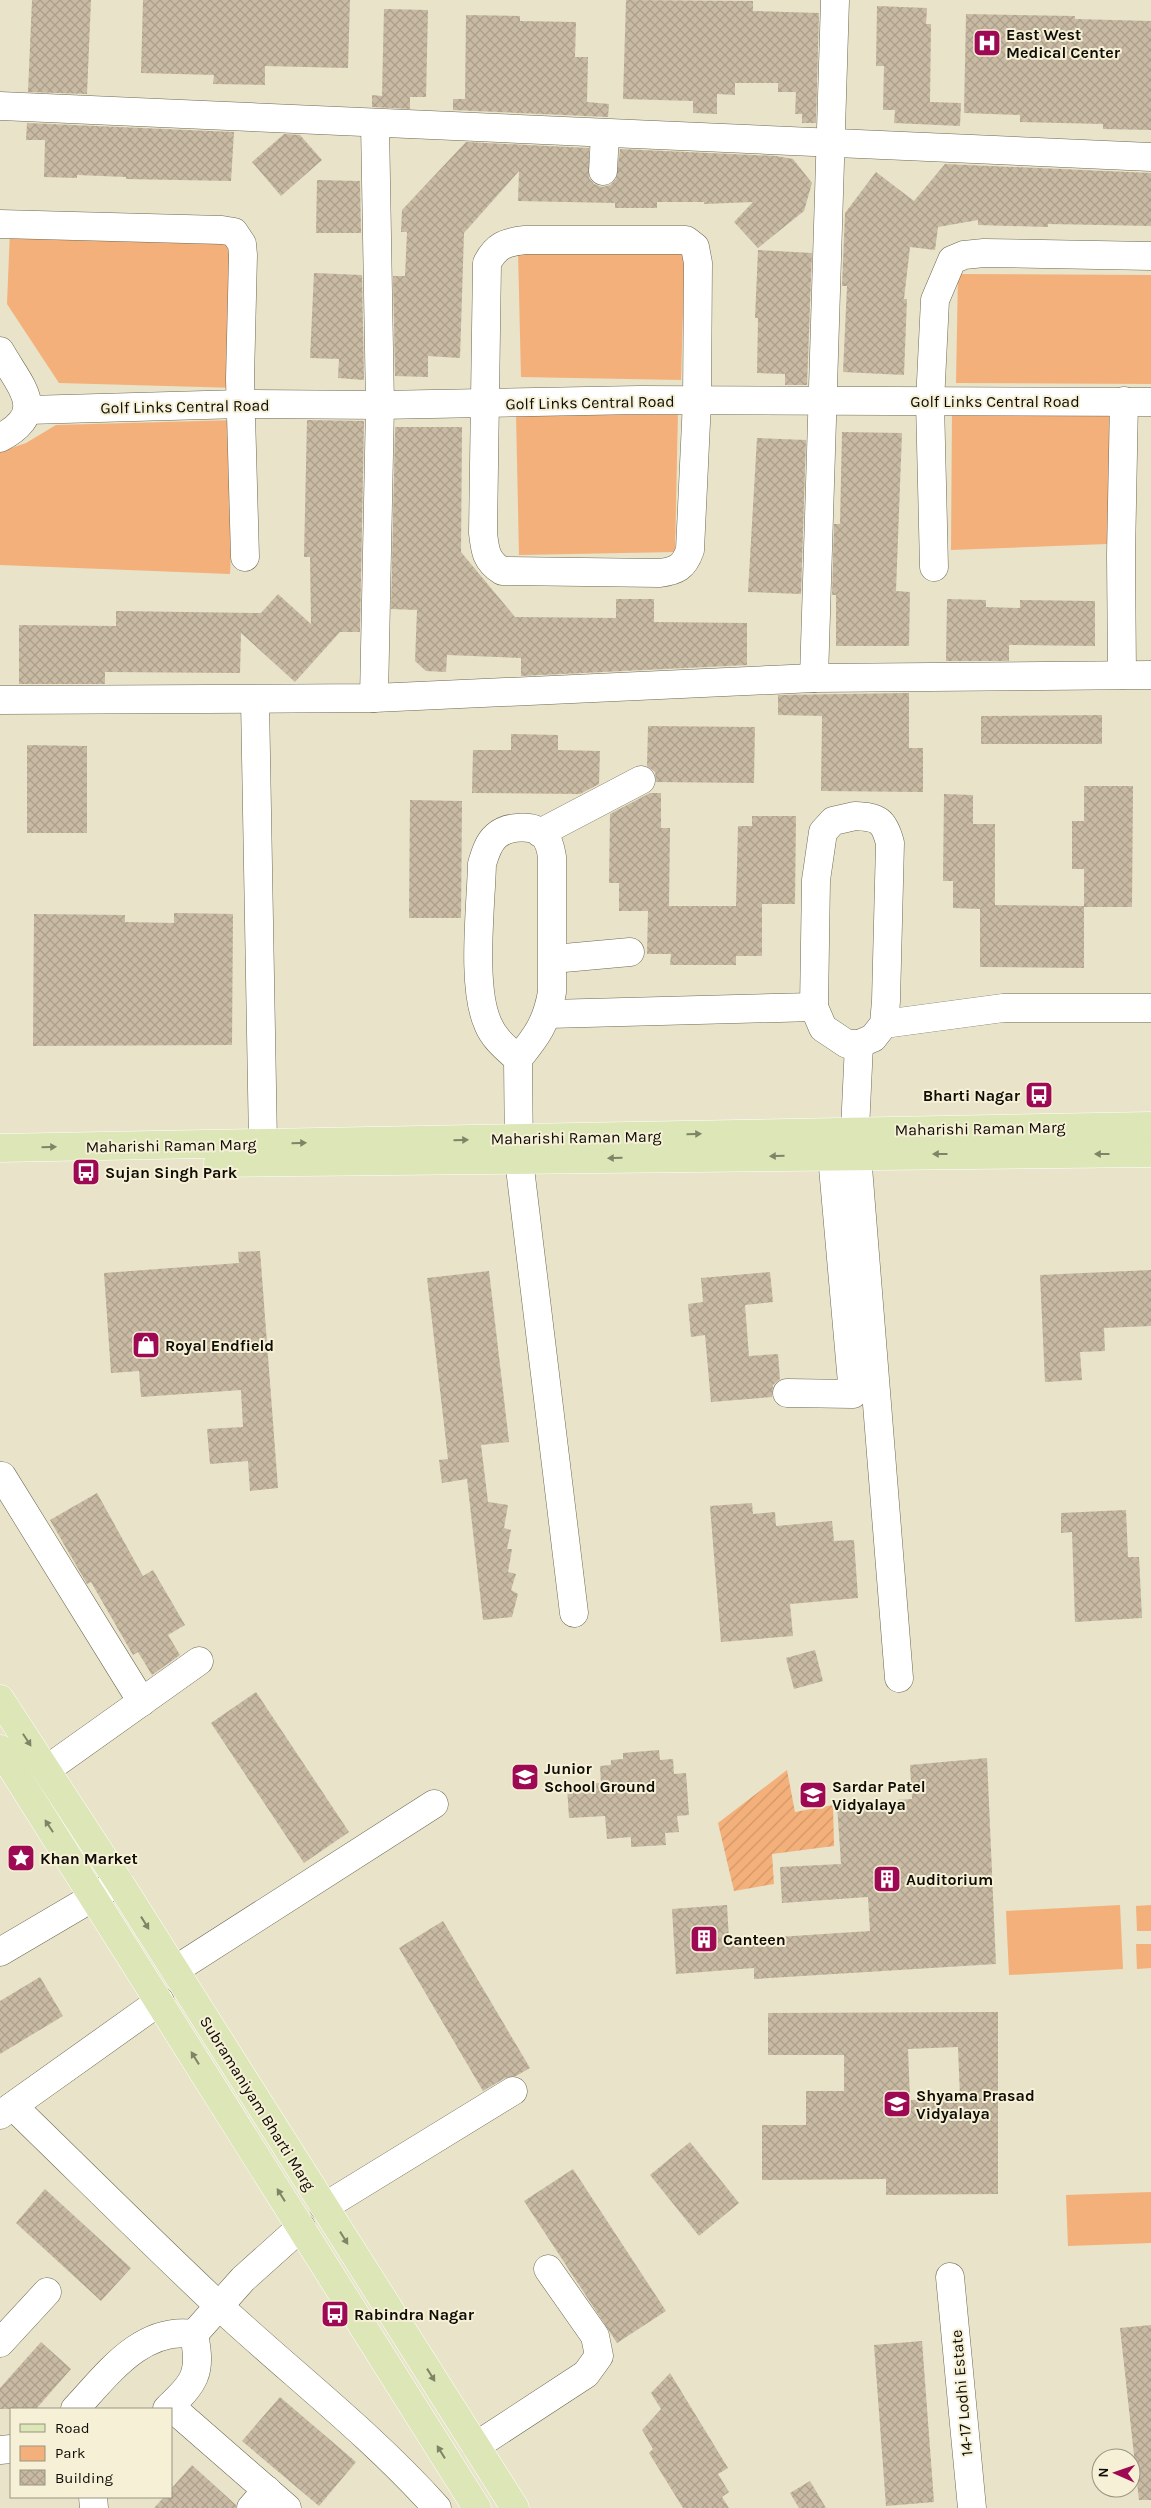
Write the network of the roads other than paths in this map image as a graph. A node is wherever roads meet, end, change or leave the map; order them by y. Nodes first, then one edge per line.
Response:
1 (835, 0) edge
2 (0, 106) edge
3 (375, 124) junction
4 (605, 134) junction
5 (830, 145) junction
6 (1151, 157) edge
7 (603, 170) dead end
8 (0, 224) edge
9 (1151, 256) edge
10 (0, 351) edge
11 (697, 401) junction
12 (1124, 401) junction
13 (824, 402) junction
14 (930, 402) junction
15 (1151, 402) edge
16 (484, 403) junction
17 (241, 404) junction
18 (380, 406) junction
19 (28, 410) junction
20 (0, 438) edge
21 (245, 557) dead end
22 (934, 567) dead end
23 (1122, 675) junction
24 (1151, 675) edge
25 (814, 678) junction
26 (374, 698) junction
27 (0, 700) edge
28 (255, 700) junction
29 (641, 780) dead end
30 (540, 833) junction
31 (630, 952) dead end
32 (553, 959) junction
33 (814, 1007) junction
34 (1151, 1008) edge
35 (549, 1014) junction
36 (884, 1024) junction
37 (859, 1044) junction
38 (518, 1059) junction
39 (1151, 1126) edge
40 (263, 1143) junction
41 (848, 1147) junction
42 (0, 1148) edge
43 (519, 1149) junction
44 (1151, 1153) edge
45 (0, 1166) edge
46 (787, 1393) dead end
47 (2, 1476) dead end
48 (574, 1613) dead end
49 (199, 1661) dead end
50 (900, 1678) dead end
51 (0, 1700) edge
52 (142, 1702) junction
53 (0, 1749) edge
54 (46, 1770) junction
55 (434, 1804) dead end
56 (119, 1882) junction
57 (94, 1896) junction
58 (0, 1952) edge
59 (175, 1970) junction
60 (160, 2001) junction
61 (513, 2091) dead end
62 (7, 2111) edge
63 (324, 2207) junction
64 (301, 2227) junction
65 (548, 2269) dead end
66 (950, 2277) dead end
67 (47, 2292) dead end
68 (218, 2305) junction
69 (194, 2334) junction
70 (0, 2343) edge
71 (76, 2408) edge
72 (168, 2408) edge
73 (172, 2412) edge
74 (476, 2446) junction
75 (470, 2498) edge
76 (259, 2499) edge
77 (287, 2508) edge
78 (437, 2508) edge
79 (446, 2508) edge
80 (516, 2508) edge
81 (972, 2508) edge

1 - 5 street
2 - 3 street
3 - 4 street
3 - 18 street
4 - 5 street
4 - 7 street
5 - 6 street
5 - 13 street
8 - 17 street
9 - 14 street
10 - 19 street
11 - 13 street, Golf Links Central Road
11 - 16 street, Golf Links Central Road
11 - 16 street
11 - 16 street
12 - 14 street, Golf Links Central Road
12 - 15 street, Golf Links Central Road
12 - 23 street
13 - 14 street, Golf Links Central Road
13 - 25 street
14 - 22 street
16 - 18 street, Golf Links Central Road
17 - 18 street, Golf Links Central Road
17 - 19 street, Golf Links Central Road
17 - 21 street
18 - 26 street
19 - 20 street
23 - 24 street
23 - 25 street
25 - 26 street
26 - 28 street
27 - 28 street
28 - 40 street
29 - 30 street
30 - 32 street
30 - 38 street
31 - 32 street
32 - 35 street
33 - 35 street
33 - 36 street
33 - 37 street
34 - 36 street
35 - 38 street
36 - 37 street
37 - 41 street
38 - 43 street
39 - 41 main road, Maharishi Raman Marg
42 -> 40 main road, Maharishi Raman Marg
40 -> 43 main road, Maharishi Raman Marg
41 - 43 main road, Maharishi Raman Marg
44 -> 41 main road, Maharishi Raman Marg
41 - 46 street
41 - 50 street
43 - 45 main road, Maharishi Raman Marg
43 - 48 street
47 - 52 street
49 - 52 street
51 -> 54 main road, Subramaniyam Bharti Marg
52 - 54 street
57 -> 53 main road, Subramaniyam Bharti Marg
54 - 56 main road, Subramaniyam Bharti Marg
55 - 59 street
56 - 57 street
56 -> 59 main road, Subramaniyam Bharti Marg
57 - 58 street
57 - 60 main road, Subramaniyam Bharti Marg
59 - 63 main road, Subramaniyam Bharti Marg
60 - 62 street
64 -> 60 main road, Subramaniyam Bharti Marg
61 - 63 street
62 - 68 street
63 -> 74 main road, Subramaniyam Bharti Marg
64 - 68 street
75 -> 64 main road, Subramaniyam Bharti Marg
65 - 74 street
66 - 81 street, 14-17 Lodhi Estate
67 - 70 street
68 - 69 street
68 - 78 street
69 - 71 street
69 - 72 street
73 - 76 street
74 - 80 main road, Subramaniyam Bharti Marg
75 - 79 street
76 - 77 street

